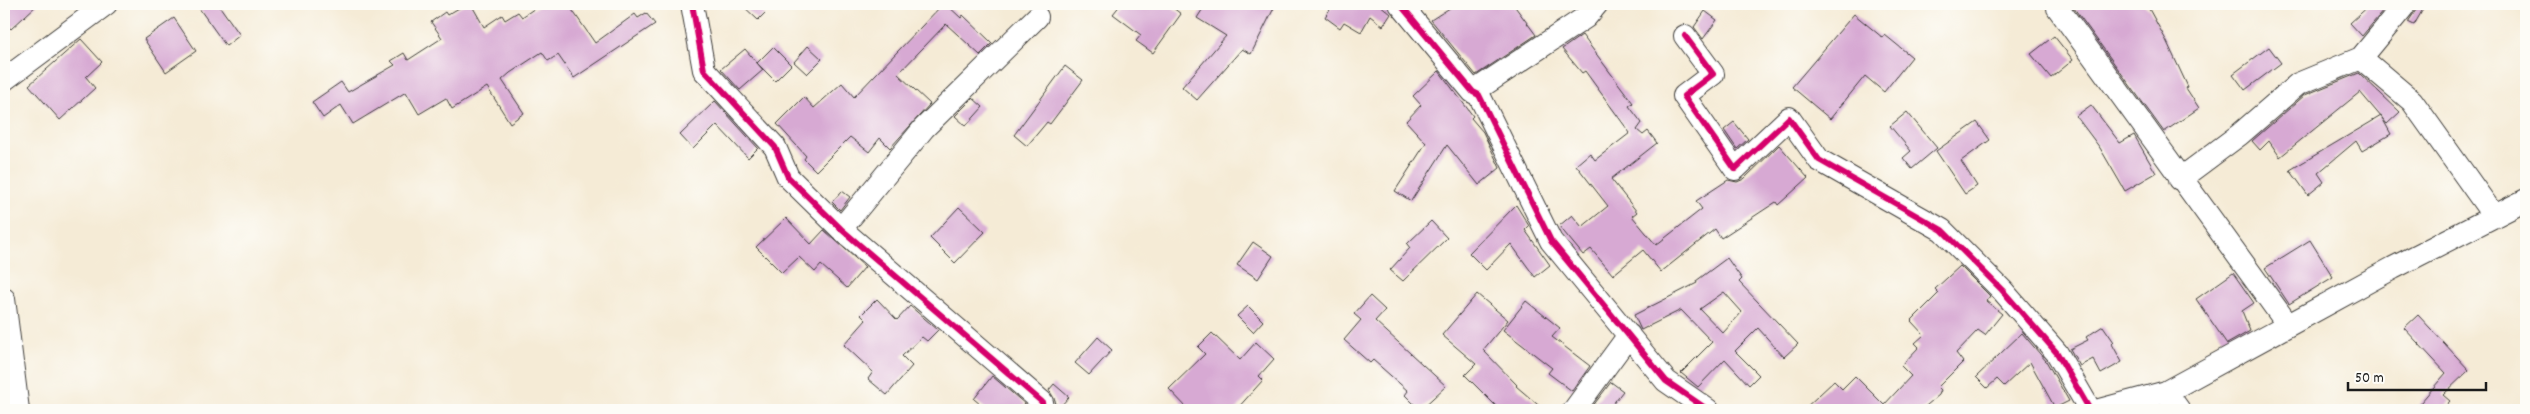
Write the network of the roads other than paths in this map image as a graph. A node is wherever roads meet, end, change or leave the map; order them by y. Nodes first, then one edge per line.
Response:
1 (106, 4) edge
2 (692, 4) edge
3 (1400, 4) edge
4 (1596, 4) edge
5 (2403, 7) dead end
6 (2058, 8) dead end
7 (1037, 17) dead end
8 (1685, 36) dead end
9 (2361, 58) junction
10 (4, 80) edge
11 (1473, 92) junction
12 (2180, 179) junction
13 (2526, 200) edge
14 (2494, 216) junction
15 (841, 229) junction
16 (4, 299) edge
17 (2288, 325) junction
18 (1629, 334) junction
19 (2172, 401) edge
20 (18, 410) edge
21 (1043, 410) edge
22 (1574, 410) edge
23 (1708, 410) edge
24 (2090, 410) edge
25 (2099, 410) edge

1 - 10 street
2 - 15 street
3 - 11 street
4 - 11 street
5 - 9 street
6 - 12 street
7 - 15 street
8 - 24 street
9 - 12 street
9 - 14 street
11 - 18 street
12 - 17 street
13 - 14 street
14 - 17 street
15 - 21 street
16 - 20 street
17 - 19 street
18 - 22 street
18 - 23 street
19 - 25 street

